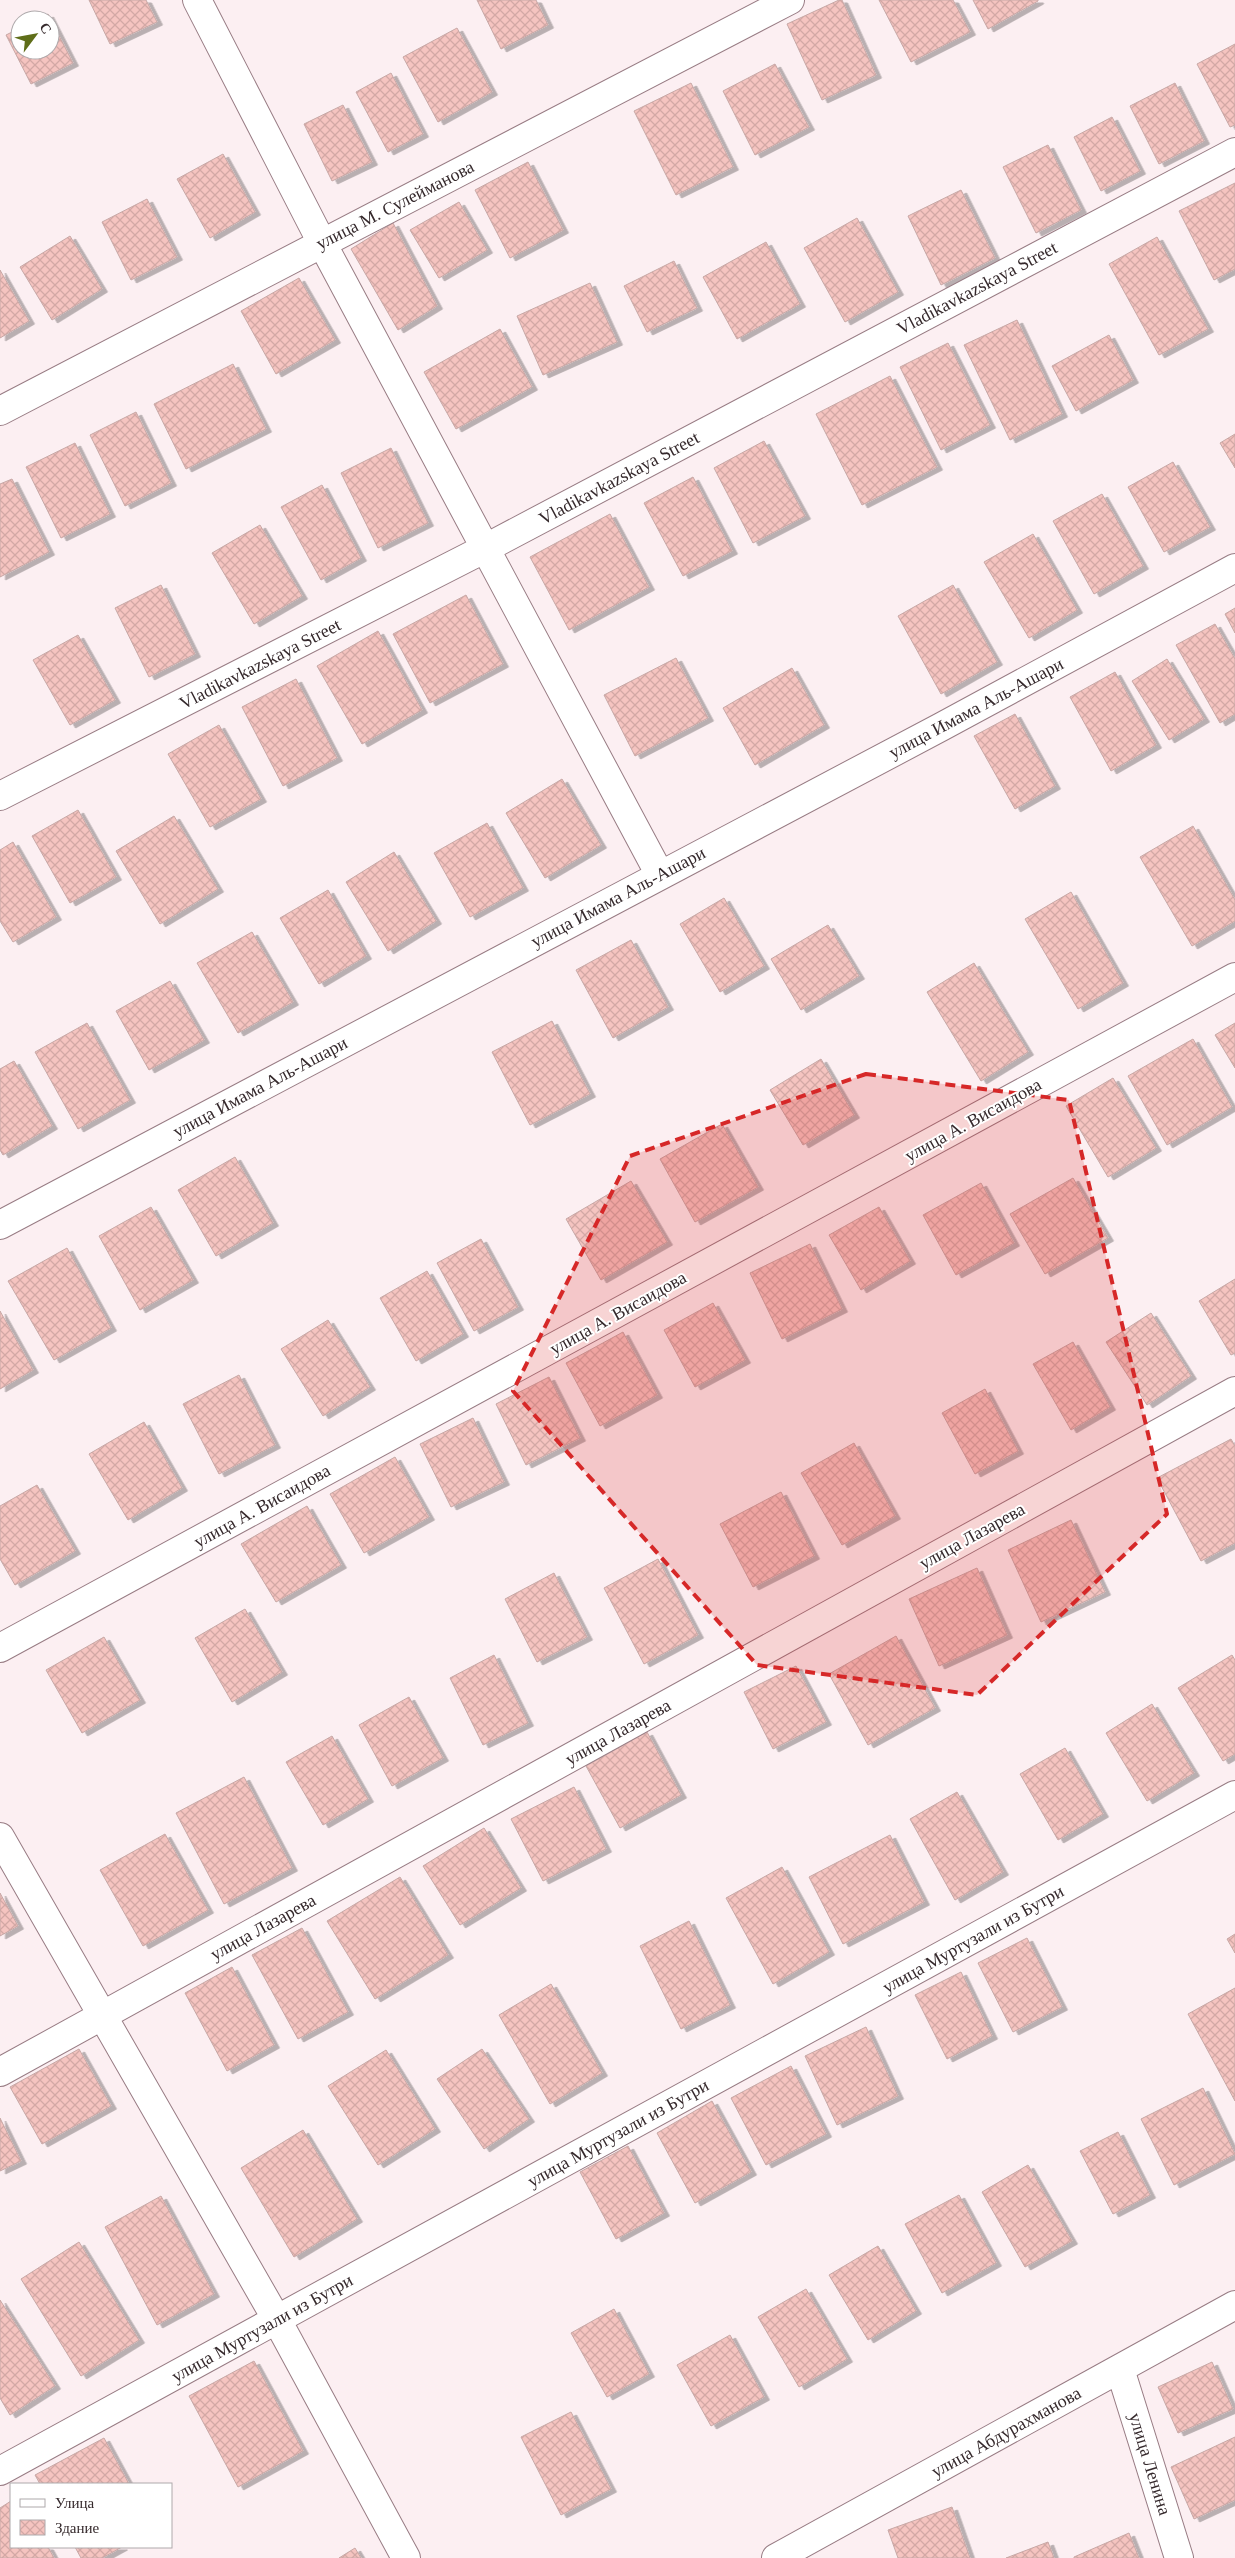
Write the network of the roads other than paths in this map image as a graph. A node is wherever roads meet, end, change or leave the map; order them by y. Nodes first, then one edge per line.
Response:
1 (197, 0) edge
2 (790, 0) edge
3 (1235, 152) edge
4 (322, 243) junction
5 (0, 411) edge
6 (486, 548) junction
7 (1235, 568) edge
8 (0, 796) edge
9 (660, 875) junction
10 (1235, 978) edge
11 (0, 1225) edge
12 (1235, 1391) edge
13 (0, 1648) edge
14 (1235, 1795) edge
15 (0, 1837) edge
16 (102, 2016) junction
17 (0, 2072) edge
18 (1235, 2305) edge
19 (277, 2320) junction
20 (1120, 2369) junction
21 (0, 2471) edge
22 (806, 2550) edge
23 (406, 2558) edge
24 (776, 2558) edge
25 (1179, 2558) edge

1 - 4 street
2 - 4 street, улица М. Сулейманова
3 - 6 street, Vladikavkazskaya Street
4 - 5 street, улица М. Сулейманова
4 - 6 street
6 - 8 street, Vladikavkazskaya Street
6 - 9 street
7 - 9 street, улица Имама Аль-Ашари
9 - 11 street, улица Имама Аль-Ашари
10 - 13 street, улица А. Висаидова
12 - 16 street, улица Лазарева
14 - 19 street, улица Муртузали из Бутри
15 - 16 street
16 - 17 street, улица Лазарева
16 - 19 street
18 - 20 street, улица Абдурахманова
19 - 21 street, улица Муртузали из Бутри
19 - 23 street
20 - 22 street, улица Абдурахманова
20 - 25 street, улица Ленина
22 - 24 street, улица Абдурахманова

